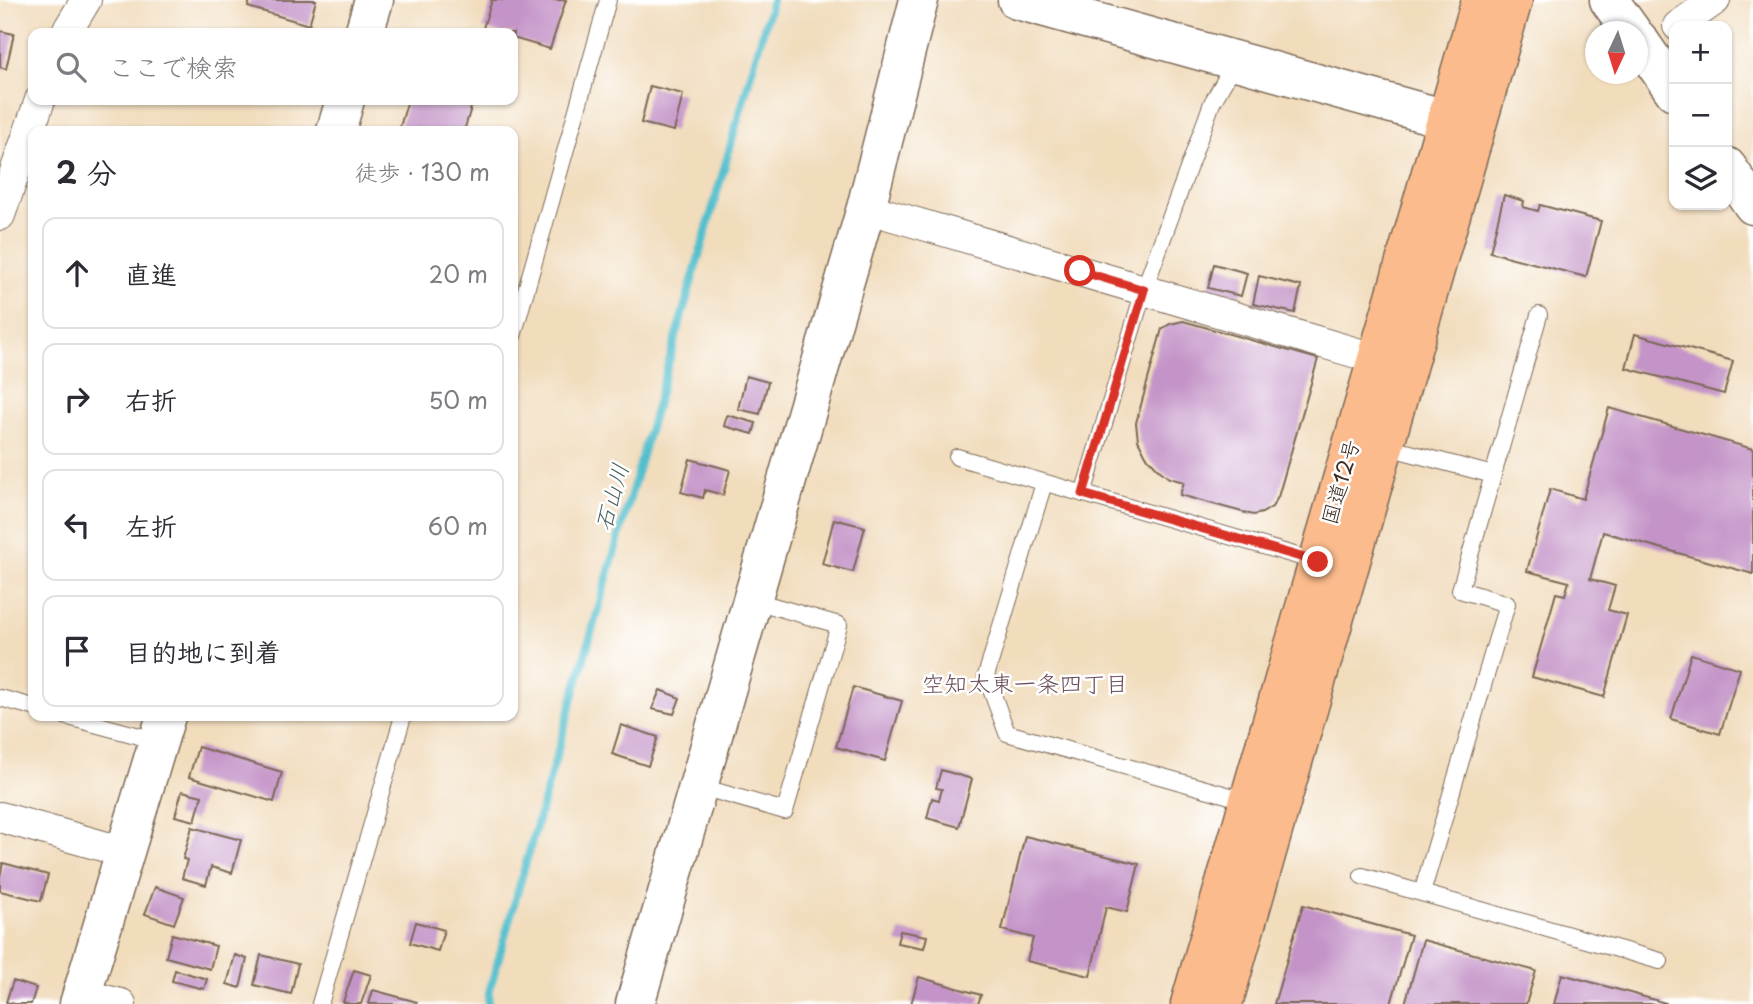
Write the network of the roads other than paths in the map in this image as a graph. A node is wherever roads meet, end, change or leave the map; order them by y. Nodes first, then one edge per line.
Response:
1 (86, 0) edge
2 (374, 0) edge
3 (608, 0) edge
4 (919, 0) edge
5 (1017, 0) edge
6 (1480, 0) edge
7 (1513, 0) edge
8 (1609, 0) edge
9 (1715, 0) edge
10 (69, 28) edge
11 (366, 28) edge
12 (1653, 35) edge
13 (1236, 61) junction
14 (1671, 84) edge
15 (38, 105) edge
16 (344, 105) edge
17 (1461, 123) junction
18 (31, 126) edge
19 (337, 126) edge
20 (28, 134) edge
21 (1732, 174) edge
22 (1753, 205) edge
23 (866, 208) junction
24 (0, 215) edge
25 (1144, 290) junction
26 (1539, 315) dead end
27 (518, 318) edge
28 (1377, 359) junction
29 (1384, 446) junction
30 (957, 457) dead end
31 (1493, 475) junction
32 (1044, 483) junction
33 (1083, 494) junction
34 (1318, 562) junction
35 (752, 600) junction
36 (0, 698) edge
37 (28, 706) edge
38 (102, 721) edge
39 (403, 721) edge
40 (162, 729) edge
41 (698, 786) junction
42 (1248, 801) junction
43 (0, 817) edge
44 (124, 852) junction
45 (1363, 876) dead end
46 (1422, 893) junction
47 (1661, 961) dead end
48 (80, 999) edge
49 (121, 1004) edge
50 (320, 1004) edge
51 (635, 1004) edge
52 (1189, 1004) edge
53 (1223, 1004) edge

1 - 10 street
2 - 11 street
3 - 27 lane
4 - 23 street
5 - 13 street
6 - 17 highway, 国道12号
7 - 17 highway, 国道12号
8 - 12 street
9 - 12 street
12 - 14 street
13 - 17 street
13 - 25 lane
15 - 18 street
16 - 19 street
17 - 28 highway, 国道12号
17 - 29 highway, 国道12号
20 - 24 street
21 - 22 street
23 - 25 street
23 - 35 street
25 - 28 street
25 - 33 lane
26 - 31 lane
28 - 34 highway, 国道12号
29 - 31 lane
29 - 53 highway, 国道12号
30 - 32 lane
31 - 46 lane
32 - 33 lane
32 - 42 lane
33 - 34 lane
34 - 42 highway, 国道12号
35 - 41 street
35 - 41 lane
36 - 37 lane
38 - 40 lane
39 - 50 lane
40 - 44 street
41 - 51 street
42 - 52 highway, 国道12号
43 - 44 street
44 - 48 street
45 - 46 lane
46 - 47 lane
48 - 49 street

